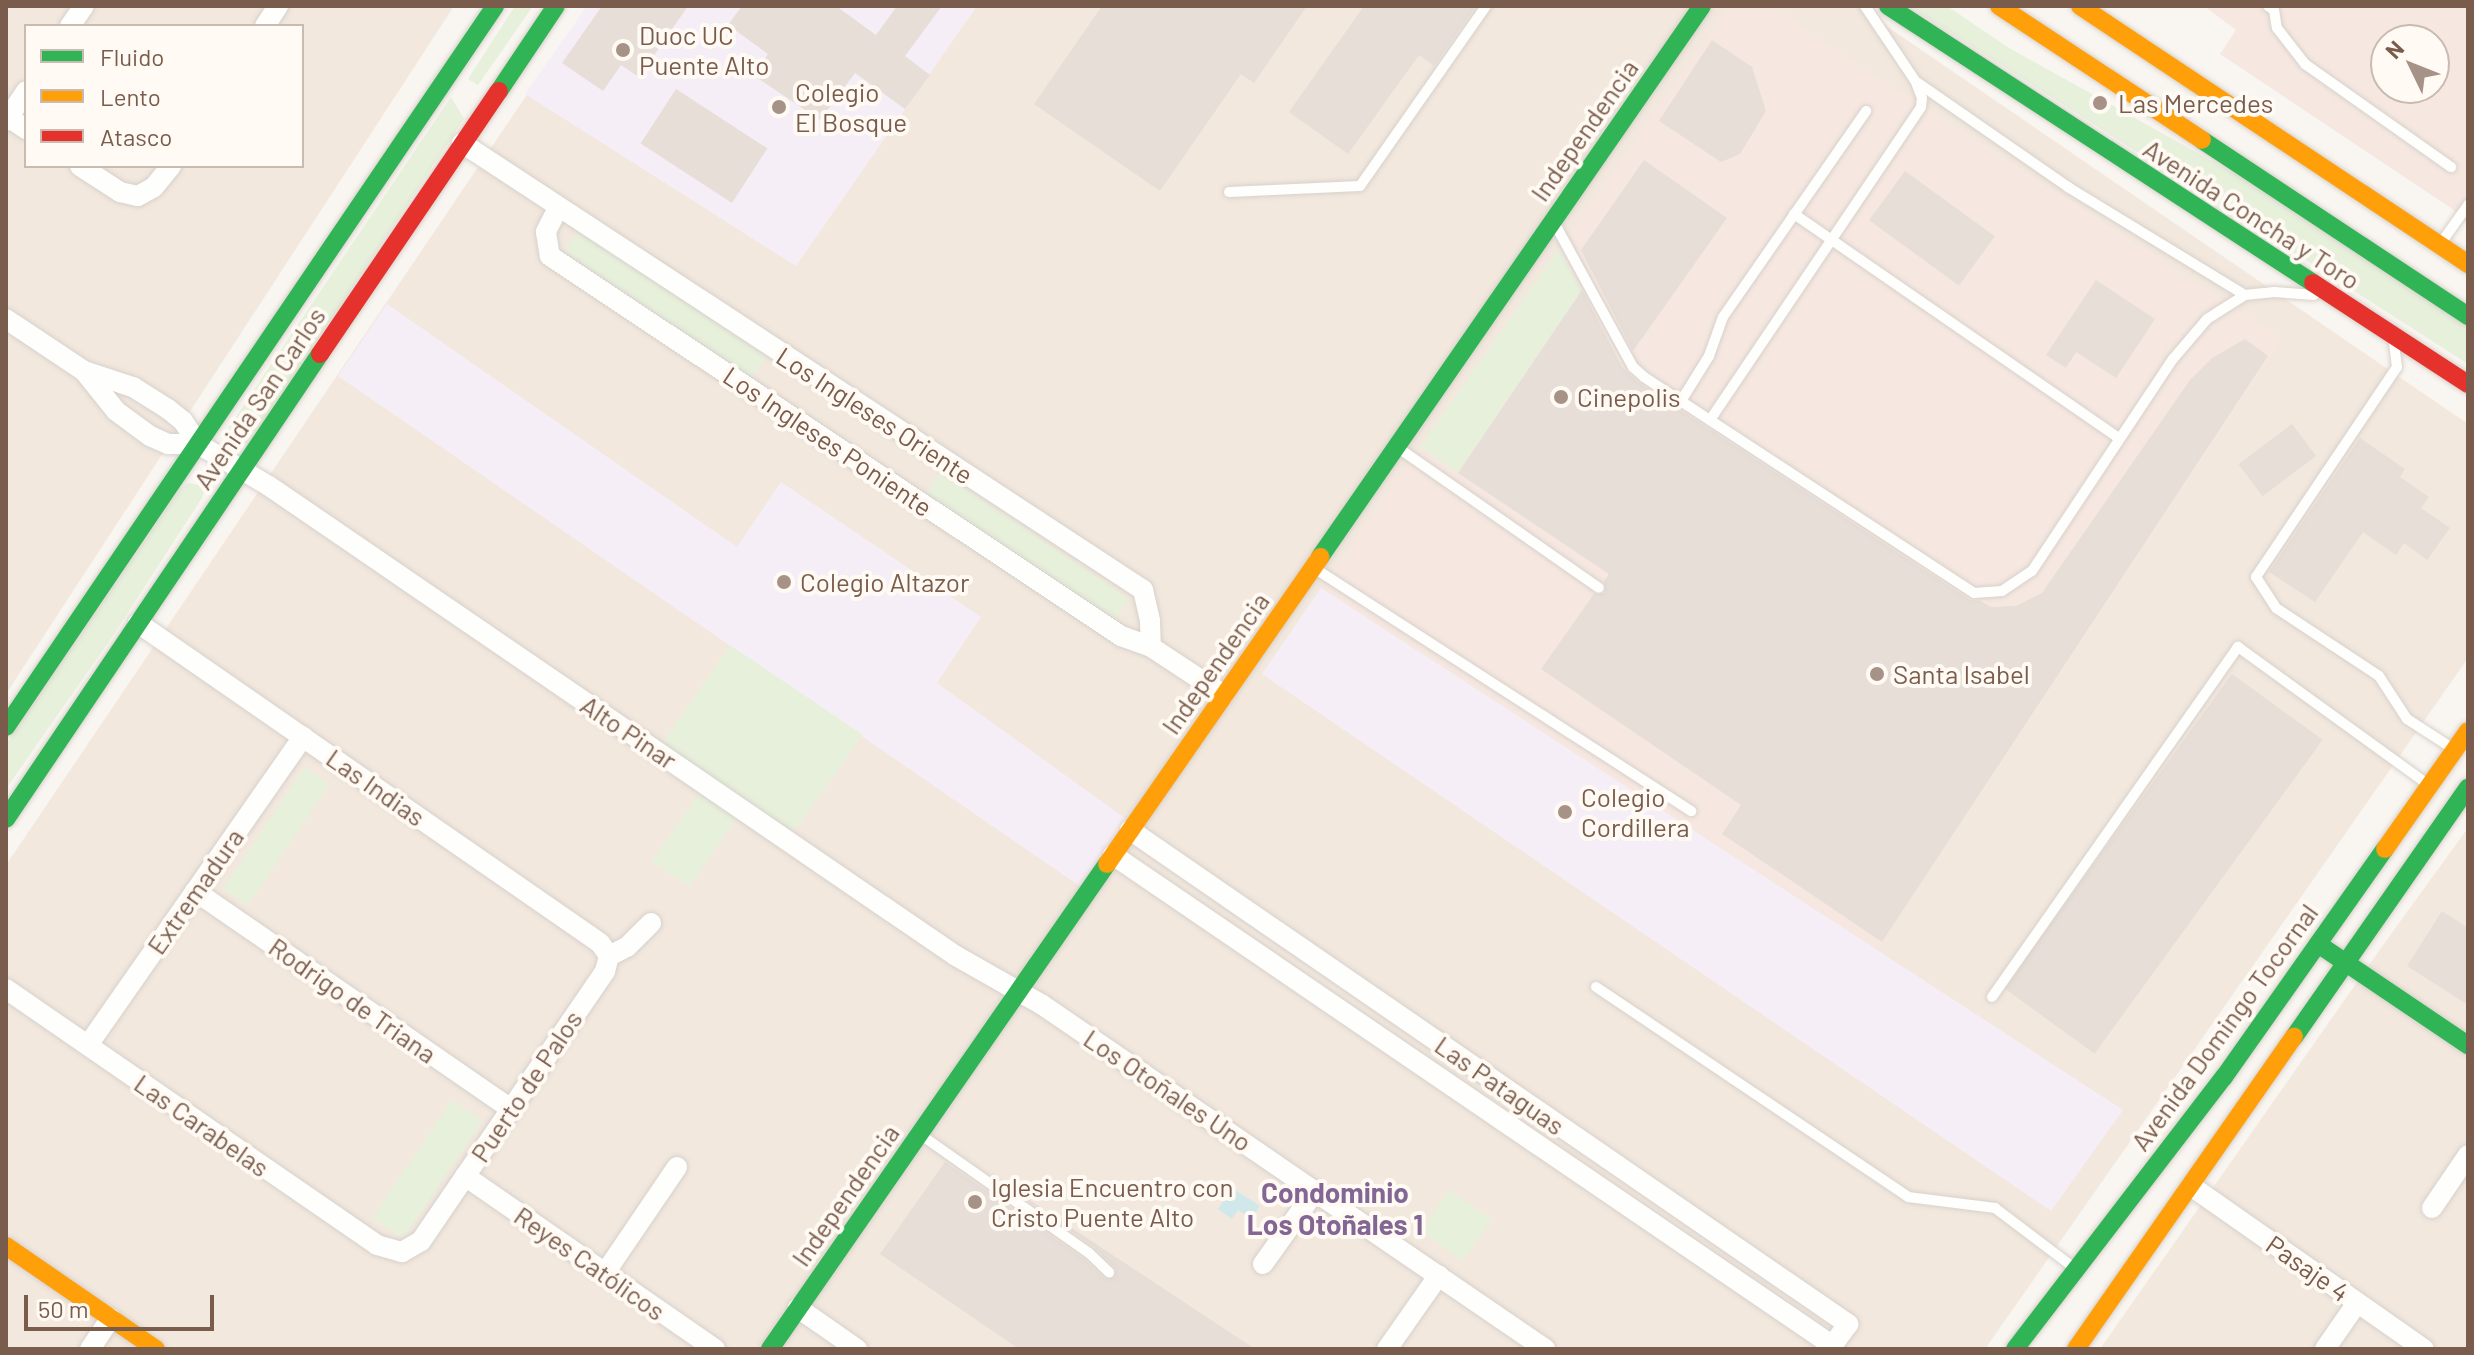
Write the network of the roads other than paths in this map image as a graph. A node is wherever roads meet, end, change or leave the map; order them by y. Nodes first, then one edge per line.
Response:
1 (84, 6) edge
2 (278, 6) edge
3 (495, 6) edge
4 (556, 6) edge
5 (1486, 6) edge
6 (1702, 6) edge
7 (1865, 6) edge
8 (1888, 6) edge
9 (1999, 6) edge
10 (2080, 6) edge
11 (2268, 6) edge
12 (71, 24) edge
13 (266, 24) edge
14 (459, 60) junction
15 (1916, 82) junction
16 (24, 94) edge
17 (2221, 98) junction
18 (1866, 111) dead end
19 (481, 115) junction
20 (7, 119) edge
21 (462, 143) junction
22 (2451, 167) dead end
23 (83, 168) edge
24 (169, 168) edge
25 (1229, 192) dead end
26 (2468, 205) edge
27 (558, 208) junction
28 (1794, 214) junction
29 (2324, 220) junction
30 (1553, 221) junction
31 (1833, 242) junction
32 (2440, 245) junction
33 (2468, 264) edge
34 (2245, 295) junction
35 (2331, 297) junction
36 (2468, 316) edge
37 (6, 319) edge
38 (2393, 337) junction
39 (84, 371) junction
40 (2468, 384) edge
41 (1681, 401) junction
42 (1710, 420) junction
43 (2119, 438) junction
44 (198, 444) junction
45 (1396, 447) junction
46 (243, 468) junction
47 (1313, 567) junction
48 (1599, 588) dead end
49 (138, 623) junction
50 (1151, 647) junction
51 (1224, 695) junction
52 (6, 727) edge
53 (2468, 731) edge
54 (303, 737) junction
55 (2455, 749) junction
56 (2429, 786) junction
57 (2468, 788) edge
58 (1691, 811) dead end
59 (6, 819) edge
60 (1130, 830) junction
61 (1113, 855) junction
62 (195, 891) junction
63 (651, 923) dead end
64 (2318, 944) junction
65 (609, 956) junction
66 (2346, 964) junction
67 (1596, 987) dead end
68 (6, 989) edge
69 (1018, 993) junction
70 (1992, 997) dead end
71 (88, 1045) junction
72 (2468, 1045) edge
73 (511, 1109) junction
74 (919, 1134) junction
75 (2468, 1155) edge
76 (677, 1167) dead end
77 (465, 1176) junction
78 (2191, 1186) junction
79 (1315, 1191) junction
80 (2432, 1208) dead end
81 (6, 1246) edge
82 (402, 1252) joint
83 (2078, 1263) junction
84 (1263, 1264) dead end
85 (1109, 1272) dead end
86 (605, 1273) junction
87 (1439, 1275) junction
88 (2119, 1287) junction
89 (2357, 1303) junction
90 (798, 1308) junction
91 (111, 1318) junction
92 (1832, 1347) edge
93 (90, 1349) edge
94 (156, 1349) edge
95 (715, 1349) edge
96 (770, 1349) edge
97 (857, 1349) edge
98 (1387, 1349) edge
99 (1545, 1349) edge
100 (2015, 1349) edge
101 (2076, 1349) edge
102 (2325, 1349) edge
103 (2424, 1349) edge

1 - 12 street
2 - 13 street
3 - 14 main road, Avenida San Carlos
4 - 19 main road, Avenida San Carlos
5 - 25 lane
6 - 30 main road, Independencia
7 - 15 lane
8 - 35 main road, Avenida Concha y Toro
9 - 29 main road, Avenida Concha y Toro
10 - 17 main road
11 - 22 lane
14 - 19 main road
14 - 44 main road, Avenida San Carlos
15 - 31 lane
15 - 34 lane
16 - 20 street
17 - 29 main road
17 - 32 main road
18 - 28 lane
19 - 21 main road, Avenida San Carlos
21 - 27 street, Los Ingleses Oriente
21 - 46 main road, Avenida San Carlos
23 - 24 street
26 - 32 lane
27 - 50 street, Los Ingleses Oriente
27 - 50 street, Los Ingleses Poniente
28 - 31 lane
28 - 41 lane
29 - 36 main road, Avenida Concha y Toro
30 - 41 lane
30 - 45 main road, Independencia
31 - 42 lane
31 - 43 lane
32 - 33 main road
34 - 35 lane
34 - 43 lane
35 - 38 main road, Avenida Concha y Toro
37 - 39 street
38 - 40 main road, Avenida Concha y Toro
38 - 55 lane
39 - 44 street
39 - 44 street
41 - 42 lane
42 - 43 lane
44 - 46 street, Alto Pinar
44 - 52 main road, Avenida San Carlos
45 - 47 main road, Independencia
45 - 48 lane
46 - 49 main road, Avenida San Carlos
46 - 69 street, Alto Pinar
47 - 51 main road, Independencia
47 - 58 lane
49 - 54 street, Las Indias
49 - 59 main road, Avenida San Carlos
50 - 51 street, Los Ingleses Poniente
51 - 60 main road, Independencia
53 - 55 main road, Avenida Domingo Tocornal
54 - 62 street, Extremadura
54 - 65 street, Las Indias
55 - 56 main road, Avenida Domingo Tocornal
56 - 64 main road, Avenida Domingo Tocornal
56 - 70 lane
57 - 66 main road
60 - 61 main road, Independencia
60 - 92 street, Las Pataguas
61 - 69 main road, Independencia
61 - 92 street, Las Pataguas
62 - 71 street, Extremadura
62 - 73 street, Rodrigo de Triana
63 - 65 street, Puerto de Palos
64 - 66 main road
64 - 83 main road, Avenida Domingo Tocornal
65 - 73 street, Puerto de Palos
66 - 72 main road
66 - 78 main road
67 - 83 lane
68 - 71 street, Las Carabelas
69 - 74 main road, Independencia
69 - 79 street, Los Otoñales Uno
71 - 82 street, Las Carabelas
73 - 77 street, Puerto de Palos
74 - 85 lane
74 - 90 main road, Independencia
75 - 80 street
76 - 86 street
77 - 82 street, Puerto de Palos
77 - 86 street, Reyes Católicos
78 - 88 main road
78 - 89 street, Pasaje 4
79 - 84 street
79 - 87 street, Los Otoñales Uno
81 - 91 main road
83 - 88 main road
83 - 100 main road, Avenida Domingo Tocornal
86 - 95 street, Reyes Católicos
87 - 98 street
87 - 99 street, Los Otoñales Uno
88 - 101 main road
89 - 102 street
89 - 103 street, Pasaje 4
90 - 96 main road, Independencia
90 - 97 street
91 - 93 street
91 - 94 main road

